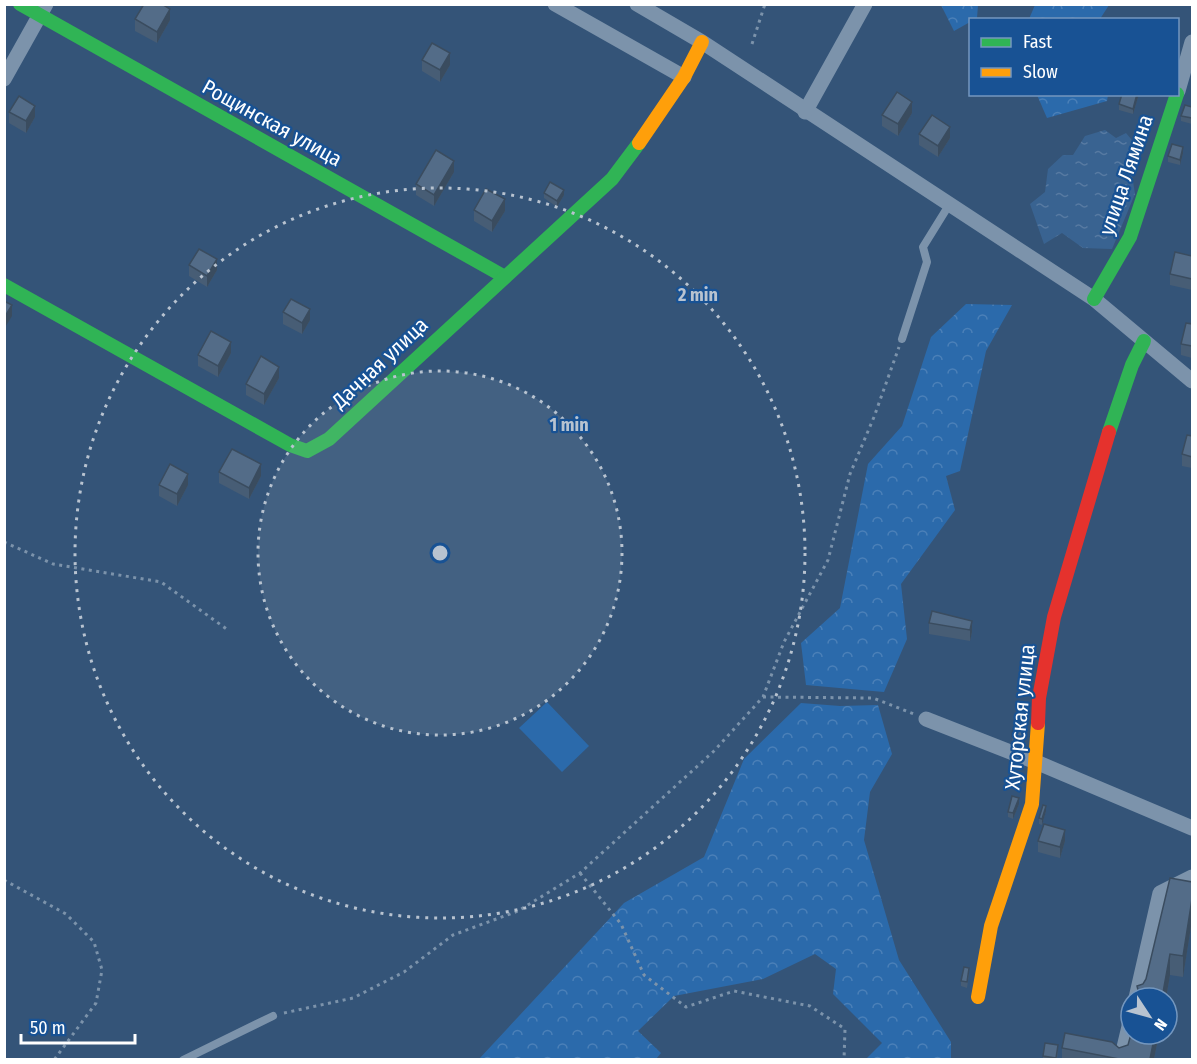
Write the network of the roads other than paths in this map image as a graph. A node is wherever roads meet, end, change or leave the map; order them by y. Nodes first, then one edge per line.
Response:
1 (20, 4) edge
2 (555, 4) edge
3 (637, 4) edge
4 (865, 4) edge
5 (43, 10) edge
6 (702, 42) junction
7 (1192, 42) edge
8 (1190, 61) edge
9 (684, 77) junction
10 (4, 79) edge
11 (1179, 88) edge
12 (1176, 96) edge
13 (805, 112) junction
14 (949, 205) junction
15 (505, 277) junction
16 (4, 285) edge
17 (1094, 299) junction
18 (902, 339) road end
19 (1144, 341) junction
20 (1192, 381) edge
21 (926, 719) road end
22 (1036, 762) junction
23 (1192, 828) edge
24 (1192, 877) edge
25 (1139, 986) edge
26 (978, 997) dead end
27 (273, 1016) road end
28 (183, 1059) edge

1 - 5 street, Рощинская улица
2 - 9 street
3 - 6 street
4 - 13 street
5 - 10 street
5 - 15 street, Рощинская улица
6 - 9 street, Дачная улица
6 - 13 street
7 - 8 street, улица Лямина
8 - 11 street, улица Лямина
9 - 15 street, Дачная улица
12 - 17 street, улица Лямина
13 - 14 street
14 - 17 street
14 - 18 lane
15 - 16 street, Дачная улица
17 - 19 street
19 - 20 street
19 - 22 street, Хуторская улица
21 - 22 street
22 - 23 street
22 - 26 street, Хуторская улица
24 - 25 street
27 - 28 lane

